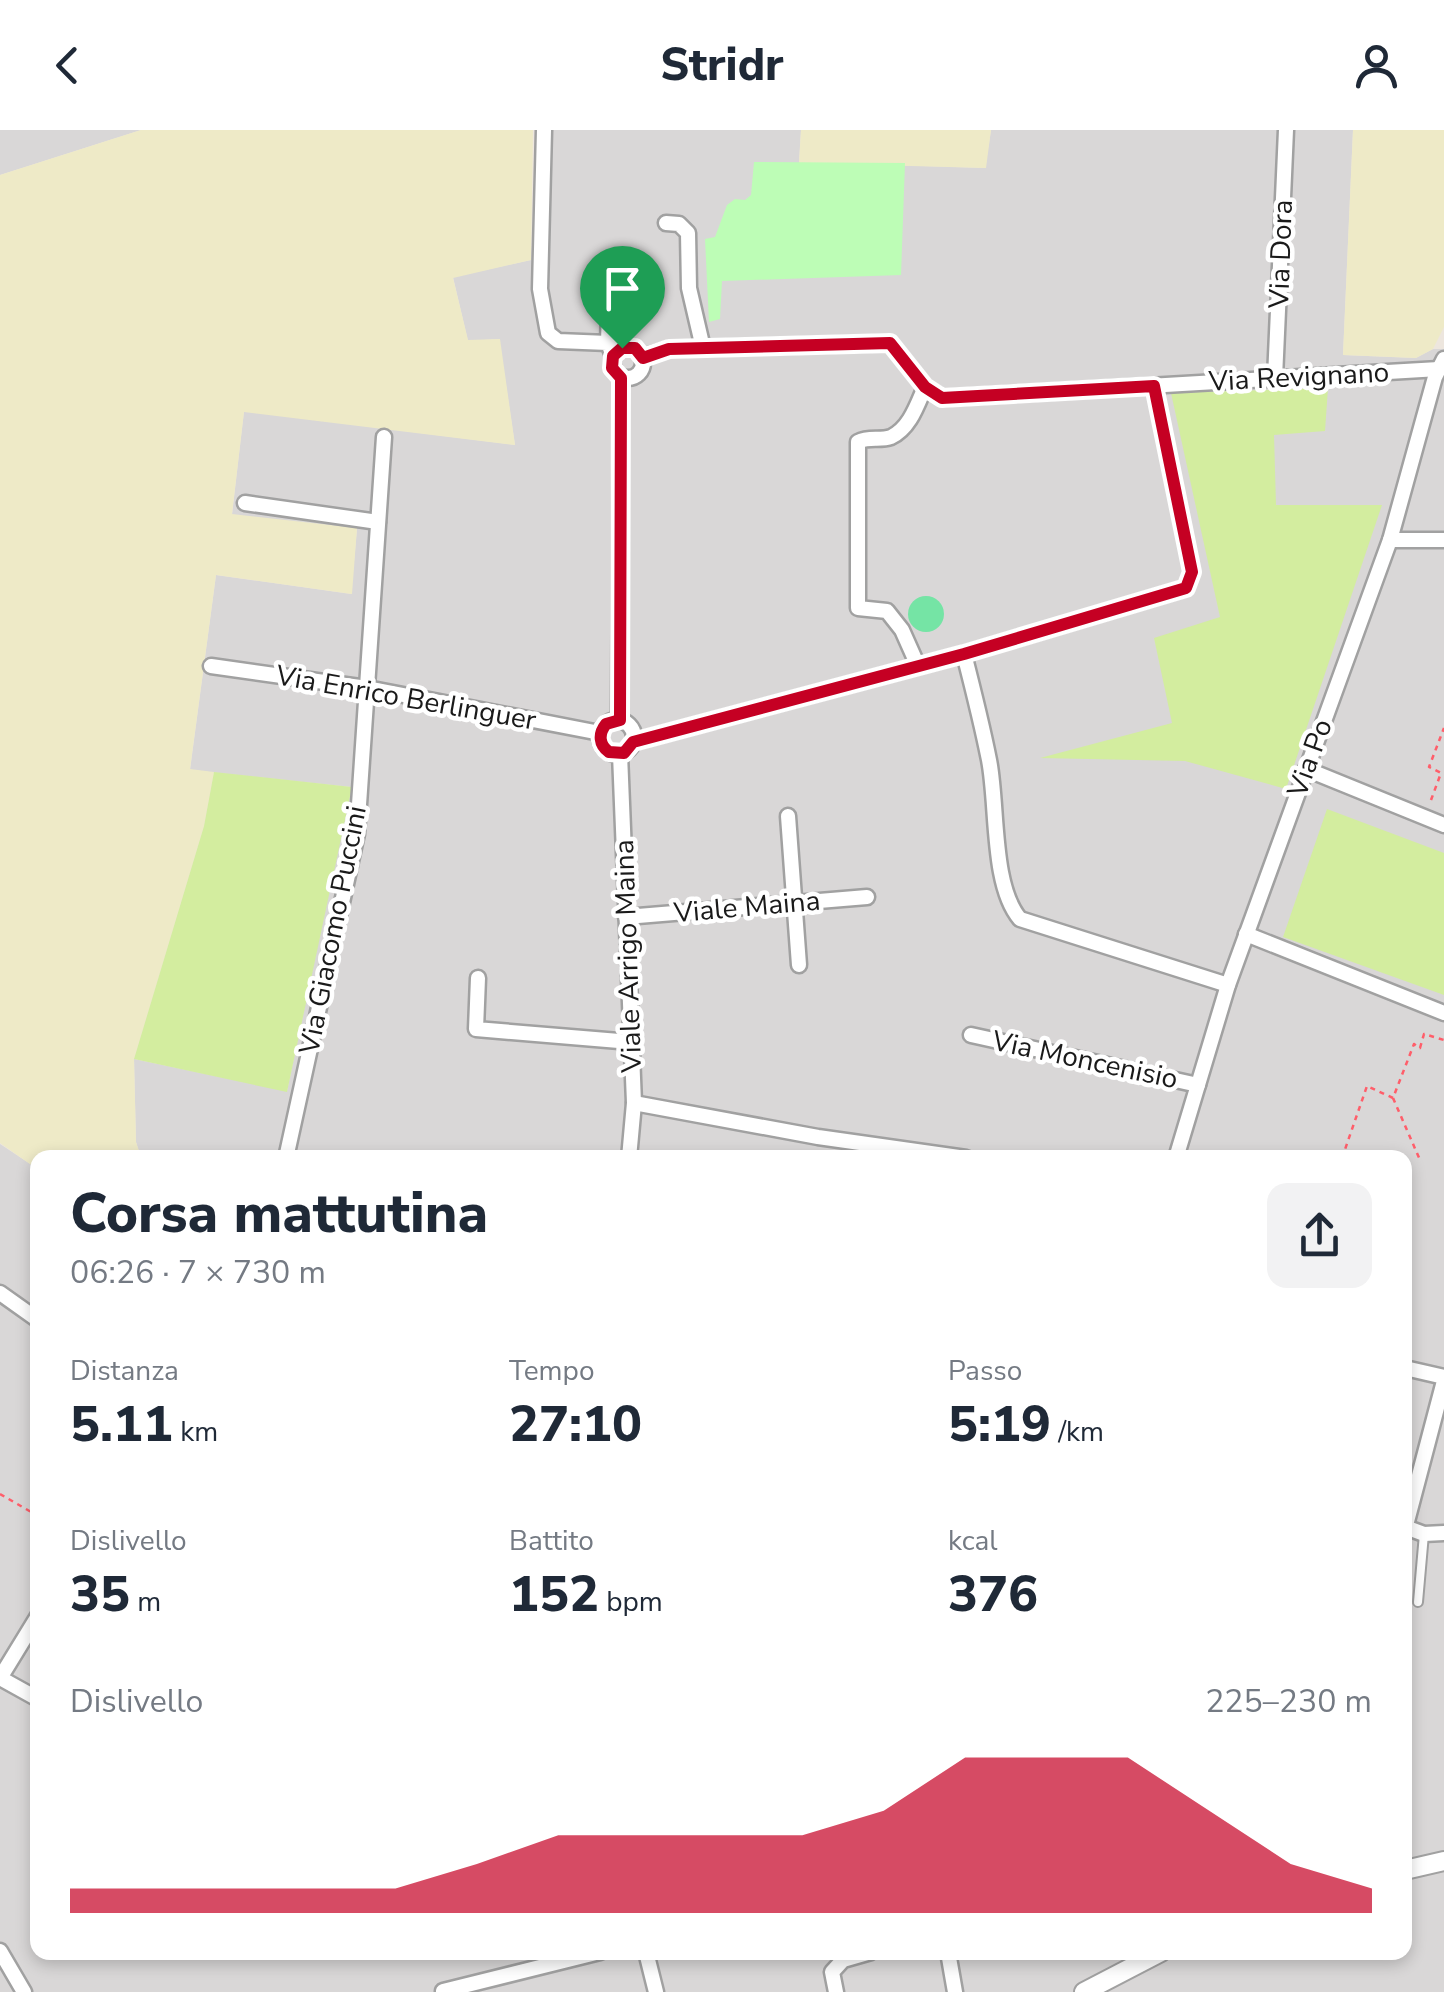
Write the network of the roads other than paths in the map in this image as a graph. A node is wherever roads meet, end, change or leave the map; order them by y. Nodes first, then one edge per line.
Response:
1 (544, 130) edge
2 (1286, 130) edge
3 (666, 222) dead end
4 (610, 273) dead end
5 (702, 348) junction
6 (611, 350) junction
7 (643, 358) junction
8 (1442, 364) edge
9 (621, 378) junction
10 (1276, 378) junction
11 (925, 387) junction
12 (384, 437) dead end
13 (245, 503) dead end
14 (378, 522) junction
15 (1390, 540) junction
16 (1444, 540) edge
17 (1186, 588) road end
18 (964, 654) junction
19 (211, 666) dead end
20 (918, 666) junction
21 (367, 688) junction
22 (620, 720) junction
23 (600, 733) junction
24 (633, 742) junction
25 (620, 754) junction
26 (1306, 769) junction
27 (788, 816) dead end
28 (1444, 825) edge
29 (867, 897) dead end
30 (795, 902) junction
31 (626, 918) junction
32 (1246, 934) junction
33 (799, 965) dead end
34 (478, 978) dead end
35 (1228, 985) junction
36 (1444, 1014) edge
37 (971, 1035) dead end
38 (632, 1042) junction
39 (1198, 1085) junction
40 (634, 1103) junction
41 (288, 1150) edge
42 (630, 1150) edge
43 (910, 1150) edge
44 (1178, 1150) edge
45 (0, 1293) edge
46 (30, 1314) edge
47 (1412, 1370) edge
48 (1444, 1379) edge
49 (1412, 1505) edge
50 (1412, 1531) edge
51 (1444, 1533) edge
52 (1424, 1534) junction
53 (1418, 1602) dead end
54 (30, 1629) edge
55 (0, 1678) edge
56 (30, 1695) edge
57 (1444, 1861) edge
58 (1412, 1868) edge
59 (0, 1951) edge
60 (568, 1960) edge
61 (648, 1960) edge
62 (843, 1960) edge
63 (949, 1960) edge
64 (1146, 1960) edge
65 (443, 1991) edge
66 (24, 1992) edge
67 (656, 1992) edge
68 (836, 1992) edge
69 (955, 1992) edge
70 (1084, 1992) edge

1 - 6 street
2 - 10 street, Via Dora
3 - 5 street
4 - 6 street
5 - 7 street
5 - 11 street
6 - 7 street
6 - 9 street
7 - 9 street
8 - 10 street, Via Revignano
8 - 15 street, Via Po
9 - 22 street
10 - 11 street, Via Revignano
11 - 20 street
12 - 14 street, Via Giacomo Puccini
13 - 14 street
14 - 21 street, Via Giacomo Puccini
15 - 16 street
15 - 26 street, Via Po
17 - 18 street
18 - 20 street
18 - 35 street
19 - 21 street, Via Enrico Berlinguer
20 - 24 street
21 - 23 street, Via Enrico Berlinguer
21 - 41 street, Via Giacomo Puccini
22 - 23 street
22 - 24 street
23 - 25 street
24 - 25 street
25 - 31 street, Viale Arrigo Maina
26 - 28 street
26 - 32 street, Via Po
27 - 30 street
29 - 30 street, Viale Maina
30 - 31 street, Viale Maina
30 - 33 street
31 - 38 street, Viale Arrigo Maina
32 - 35 street, Via Po
32 - 36 street
34 - 38 street
35 - 39 street, Via Po
37 - 39 street, Via Moncenisio
38 - 40 street, Viale Arrigo Maina
39 - 44 street, Via Po
40 - 42 street, Viale Arrigo Maina
40 - 43 street
45 - 46 street
47 - 48 street
48 - 49 street
50 - 52 street
51 - 52 street
52 - 53 lane
54 - 55 street
55 - 56 street
57 - 58 street
59 - 66 street
60 - 65 street
61 - 67 street
62 - 68 street
63 - 69 street
64 - 70 street

